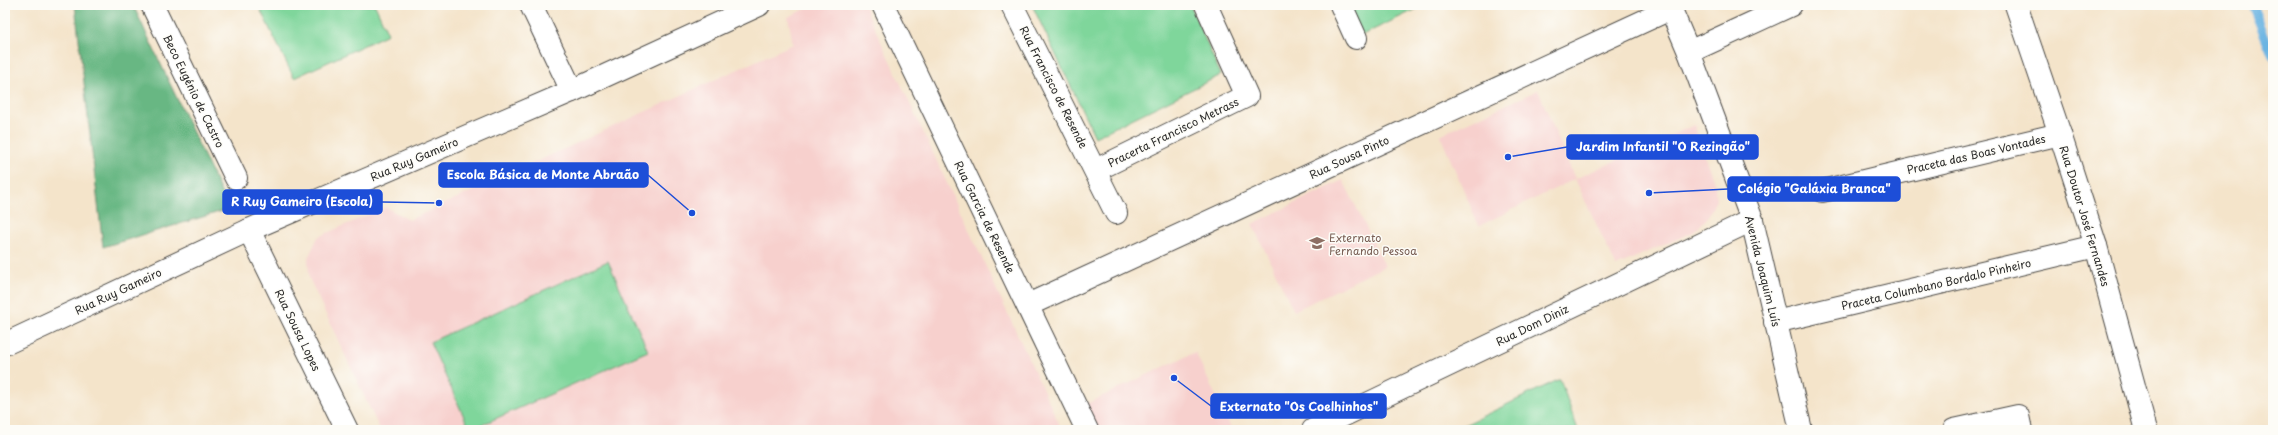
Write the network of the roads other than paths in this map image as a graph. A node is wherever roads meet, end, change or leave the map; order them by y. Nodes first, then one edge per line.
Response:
1 (152, 5) edge
2 (531, 5) edge
3 (759, 5) edge
4 (883, 5) edge
5 (1012, 5) edge
6 (1206, 5) edge
7 (1341, 5) edge
8 (1791, 5) edge
9 (2016, 5) edge
10 (1669, 7) edge
11 (1356, 38) dead end
12 (1690, 52) junction
13 (572, 91) junction
14 (2060, 134) junction
15 (1096, 170) junction
16 (236, 178) dead end
17 (1822, 191) dead end
18 (1116, 213) dead end
19 (1752, 220) junction
20 (249, 230) junction
21 (2096, 246) junction
22 (1028, 305) junction
23 (1775, 322) junction
24 (5, 344) edge
25 (347, 430) edge
26 (1087, 430) edge
27 (1313, 430) edge
28 (1801, 430) edge
29 (1954, 430) edge
30 (2021, 430) edge
31 (2146, 430) edge

1 - 16 street, Beco Eugénio de Castro
2 - 13 street
3 - 13 street, Rua Ruy Gameiro
4 - 22 street, Rua Garcia de Resende
5 - 15 street, Rua Francisco de Resende
6 - 15 street, Pracerta Francisco Metrass
7 - 11 street
8 - 12 street
9 - 14 street, Rua Doutor José Fernandes
10 - 12 street, Avenida Joaquim Luís
10 - 22 street, Rua Sousa Pinto
12 - 19 street, Avenida Joaquim Luís
13 - 20 street, Rua Ruy Gameiro
14 - 17 street, Praceta das Boas Vontades
14 - 21 street, Rua Doutor José Fernandes
15 - 18 street, Pracerta Francisco Metrass
19 - 23 street, Avenida Joaquim Luís
19 - 27 street, Rua Dom Diniz
20 - 24 street, Rua Ruy Gameiro
20 - 25 street, Rua Sousa Lopes
21 - 23 street, Praceta Columbano Bordalo Pinheiro
21 - 31 street, Rua Doutor José Fernandes
22 - 26 street, Rua Garcia de Resende
23 - 28 street, Avenida Joaquim Luís
29 - 30 street

